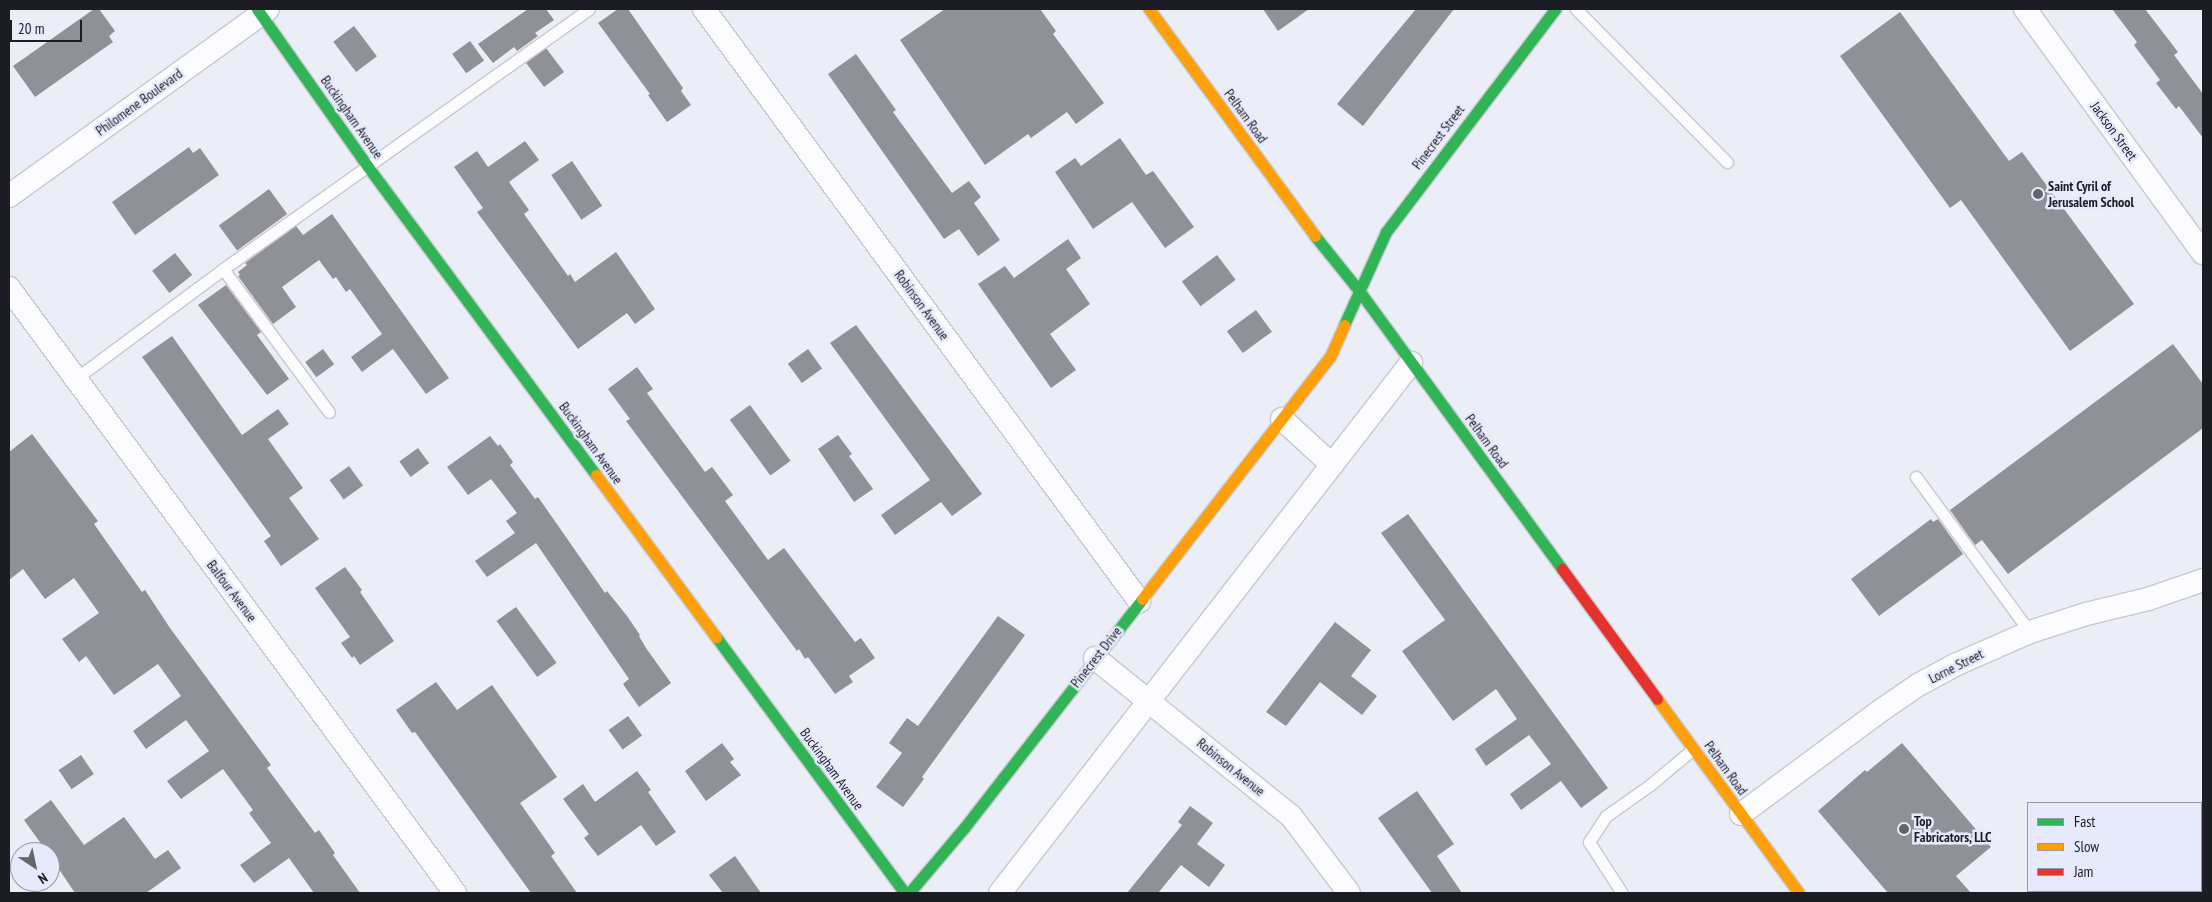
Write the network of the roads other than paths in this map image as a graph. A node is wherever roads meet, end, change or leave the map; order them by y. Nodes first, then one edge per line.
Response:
1 (589, 9) edge
2 (704, 9) edge
3 (1149, 9) edge
4 (1555, 9) edge
5 (1576, 9) edge
6 (2025, 9) edge
7 (262, 11) edge
8 (1727, 162) dead end
9 (368, 167) junction
10 (9, 196) edge
11 (2203, 253) edge
12 (223, 270) junction
13 (9, 288) edge
14 (1360, 292) junction
15 (1411, 363) junction
16 (75, 379) junction
17 (329, 412) dead end
18 (1282, 419) junction
19 (1332, 465) junction
20 (1916, 477) dead end
21 (2203, 580) edge
22 (1139, 601) junction
23 (2030, 632) junction
24 (1095, 658) junction
25 (1149, 700) junction
26 (1693, 749) junction
27 (1741, 814) junction
28 (456, 893) edge
29 (905, 893) edge
30 (909, 893) edge
31 (1000, 893) edge
32 (1348, 893) edge
33 (1622, 893) edge
34 (1799, 893) edge

1 - 9 lane
2 - 22 street, Robinson Avenue
3 - 14 street, Pelham Road
4 - 14 street, Pinecrest Street
5 - 8 lane
6 - 11 street, Jackson Street
7 - 9 street, Buckingham Avenue
7 - 10 street, Philomene Boulevard
9 - 12 lane
9 - 29 street, Buckingham Avenue
12 - 16 lane
12 - 17 lane
13 - 16 street, Balfour Avenue
14 - 15 street, Pelham Road
14 - 18 street, Pinecrest Drive
15 - 19 street
15 - 26 street, Pelham Road
16 - 28 street, Balfour Avenue
18 - 19 street
18 - 22 street, Pinecrest Drive
19 - 25 street
20 - 23 lane
21 - 23 street, Lorne Street
22 - 24 street, Pinecrest Drive
23 - 27 street, Lorne Street
24 - 25 street, Robinson Avenue
24 - 30 street, Pinecrest Drive
25 - 31 street
25 - 32 street, Robinson Avenue
26 - 27 street, Pelham Road
26 - 33 lane
27 - 34 street, Pelham Road

